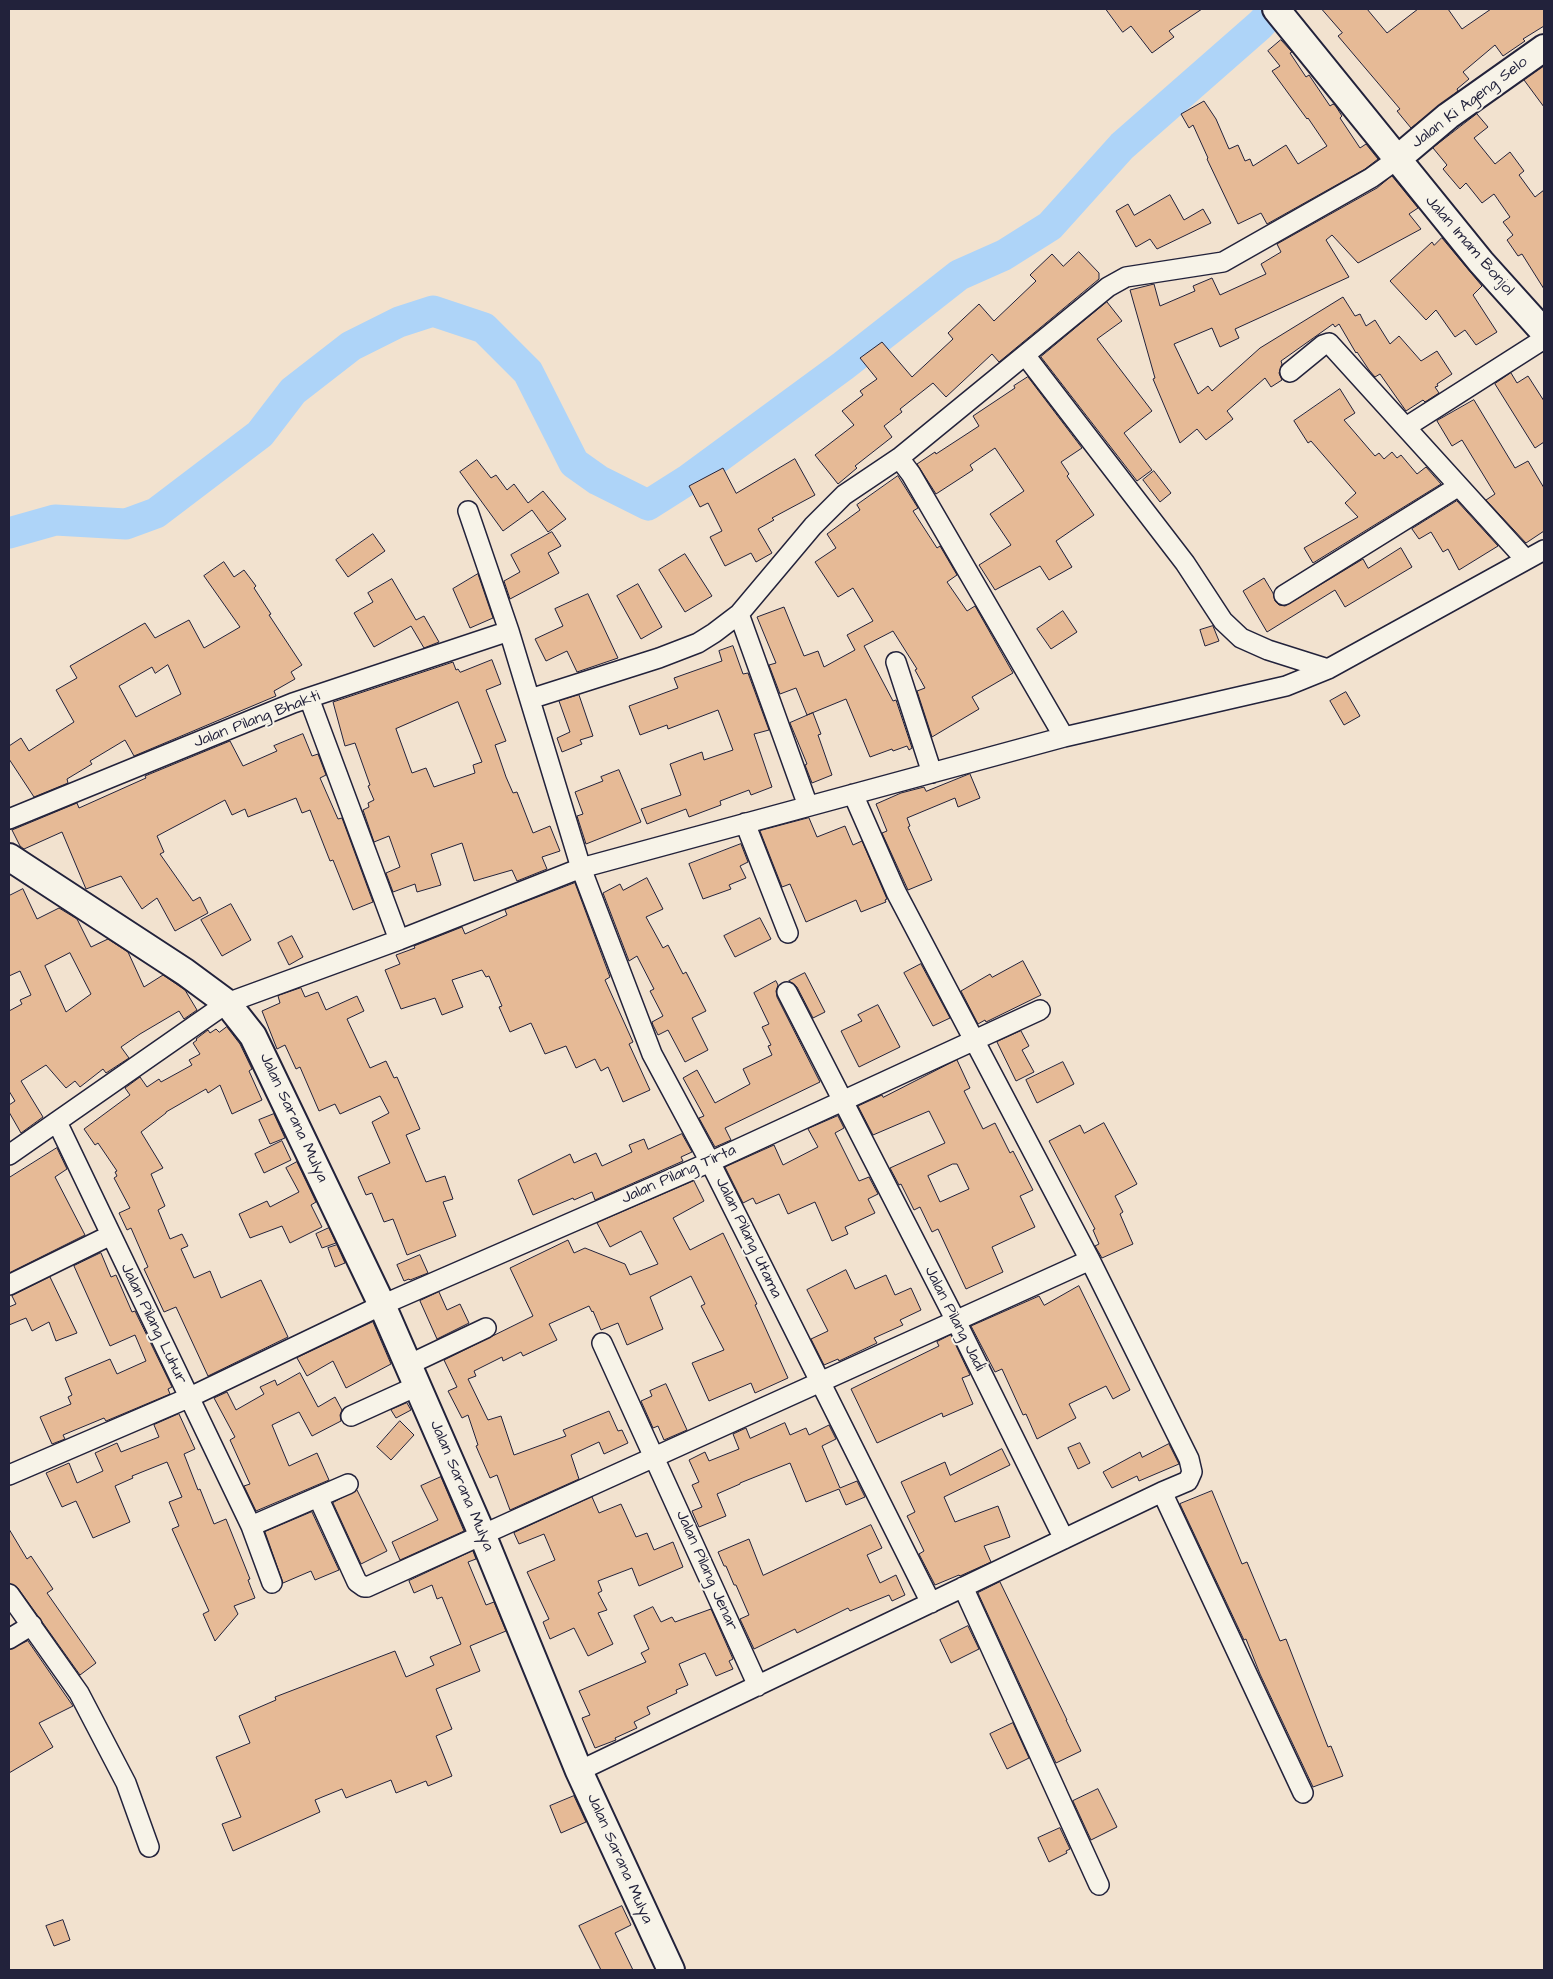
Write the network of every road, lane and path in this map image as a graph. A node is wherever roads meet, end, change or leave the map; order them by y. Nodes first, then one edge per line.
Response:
1 (1276, 9) edge
2 (1544, 48) edge
3 (1396, 160) junction
4 (1544, 332) edge
5 (1544, 339) edge
6 (1025, 354) junction
7 (1290, 372) dead end
8 (1406, 427) junction
9 (899, 458) junction
10 (1459, 486) junction
11 (468, 511) dead end
12 (1544, 550) edge
13 (1526, 560) junction
14 (1284, 595) dead end
15 (738, 614) junction
16 (509, 631) junction
17 (896, 662) dead end
18 (1328, 669) junction
19 (309, 698) junction
20 (530, 700) junction
21 (1064, 737) junction
22 (932, 773) junction
23 (854, 794) junction
24 (808, 806) junction
25 (9, 819) edge
26 (745, 824) junction
27 (9, 857) edge
28 (581, 868) junction
29 (788, 933) dead end
30 (399, 940) junction
31 (787, 992) dead end
32 (231, 1007) junction
33 (1040, 1010) dead end
34 (975, 1041) junction
35 (842, 1101) junction
36 (56, 1122) junction
37 (9, 1155) edge
38 (710, 1162) junction
39 (111, 1235) junction
40 (1090, 1260) junction
41 (9, 1285) edge
42 (382, 1305) junction
43 (956, 1321) junction
44 (486, 1328) dead end
45 (602, 1343) dead end
46 (413, 1375) junction
47 (819, 1382) junction
48 (188, 1398) junction
49 (351, 1416) dead end
50 (654, 1456) junction
51 (9, 1475) edge
52 (348, 1484) dead end
53 (1162, 1492) junction
54 (318, 1497) junction
55 (251, 1526) junction
56 (482, 1534) junction
57 (1064, 1538) junction
58 (272, 1583) dead end
59 (963, 1587) junction
60 (9, 1594) edge
61 (931, 1603) junction
62 (32, 1625) junction
63 (9, 1639) edge
64 (758, 1686) junction
65 (579, 1771) junction
66 (1303, 1793) dead end
67 (149, 1847) dead end
68 (1099, 1885) dead end
69 (670, 1970) edge

1 - 3 street, Jalan Imam Bonjol
2 - 3 street, Jalan Ki Ageng Selo
3 - 4 street, Jalan Imam Bonjol
3 - 6 street
5 - 8 street
6 - 9 street
6 - 18 street
7 - 8 street
8 - 10 street
9 - 15 street
9 - 21 street
10 - 13 street
10 - 14 street
11 - 16 street, Jalan Pilang Utama
12 - 13 street
13 - 18 street
15 - 20 street
15 - 24 street
16 - 19 street, Jalan Pilang Bhakti
16 - 20 street, Jalan Pilang Utama
17 - 22 street
18 - 21 street
19 - 25 street, Jalan Pilang Bhakti
19 - 30 street
20 - 28 street, Jalan Pilang Utama
21 - 22 street
22 - 23 street
23 - 24 street
23 - 34 street
24 - 26 street
26 - 28 street
26 - 29 street
27 - 32 street, Jalan Sarana Mulya
28 - 30 street
28 - 38 street, Jalan Pilang Utama
30 - 32 street
31 - 35 street, Jalan Pilang Jadi
32 - 36 street
32 - 42 street, Jalan Sarana Mulya
33 - 34 street, Jalan Pilang Tirta
34 - 35 street, Jalan Pilang Tirta
34 - 40 street
35 - 38 street, Jalan Pilang Tirta
35 - 43 street, Jalan Pilang Jadi
36 - 37 street
36 - 39 street, Jalan Pilang Luhur
38 - 42 street, Jalan Pilang Tirta
38 - 47 street, Jalan Pilang Utama
39 - 41 street
39 - 48 street, Jalan Pilang Luhur
40 - 43 street
40 - 53 street
42 - 46 street, Jalan Sarana Mulya
42 - 48 street, Jalan Pilang Tirta
43 - 47 street
43 - 57 street, Jalan Pilang Jadi
44 - 46 street
45 - 50 street, Jalan Pilang Jenar
46 - 49 street
46 - 56 street, Jalan Sarana Mulya
47 - 50 street
47 - 61 street, Jalan Pilang Utama
48 - 51 street, Jalan Pilang Tirta
48 - 55 street, Jalan Pilang Luhur
50 - 56 street
50 - 64 street, Jalan Pilang Jenar
52 - 54 street
53 - 57 street
53 - 66 street
54 - 55 street
54 - 56 street
55 - 58 street, Jalan Pilang Luhur
56 - 65 street, Jalan Sarana Mulya
57 - 59 street
59 - 61 street
59 - 68 street
60 - 62 street
61 - 64 street
62 - 63 street
62 - 67 street
64 - 65 street
65 - 69 street, Jalan Sarana Mulya

